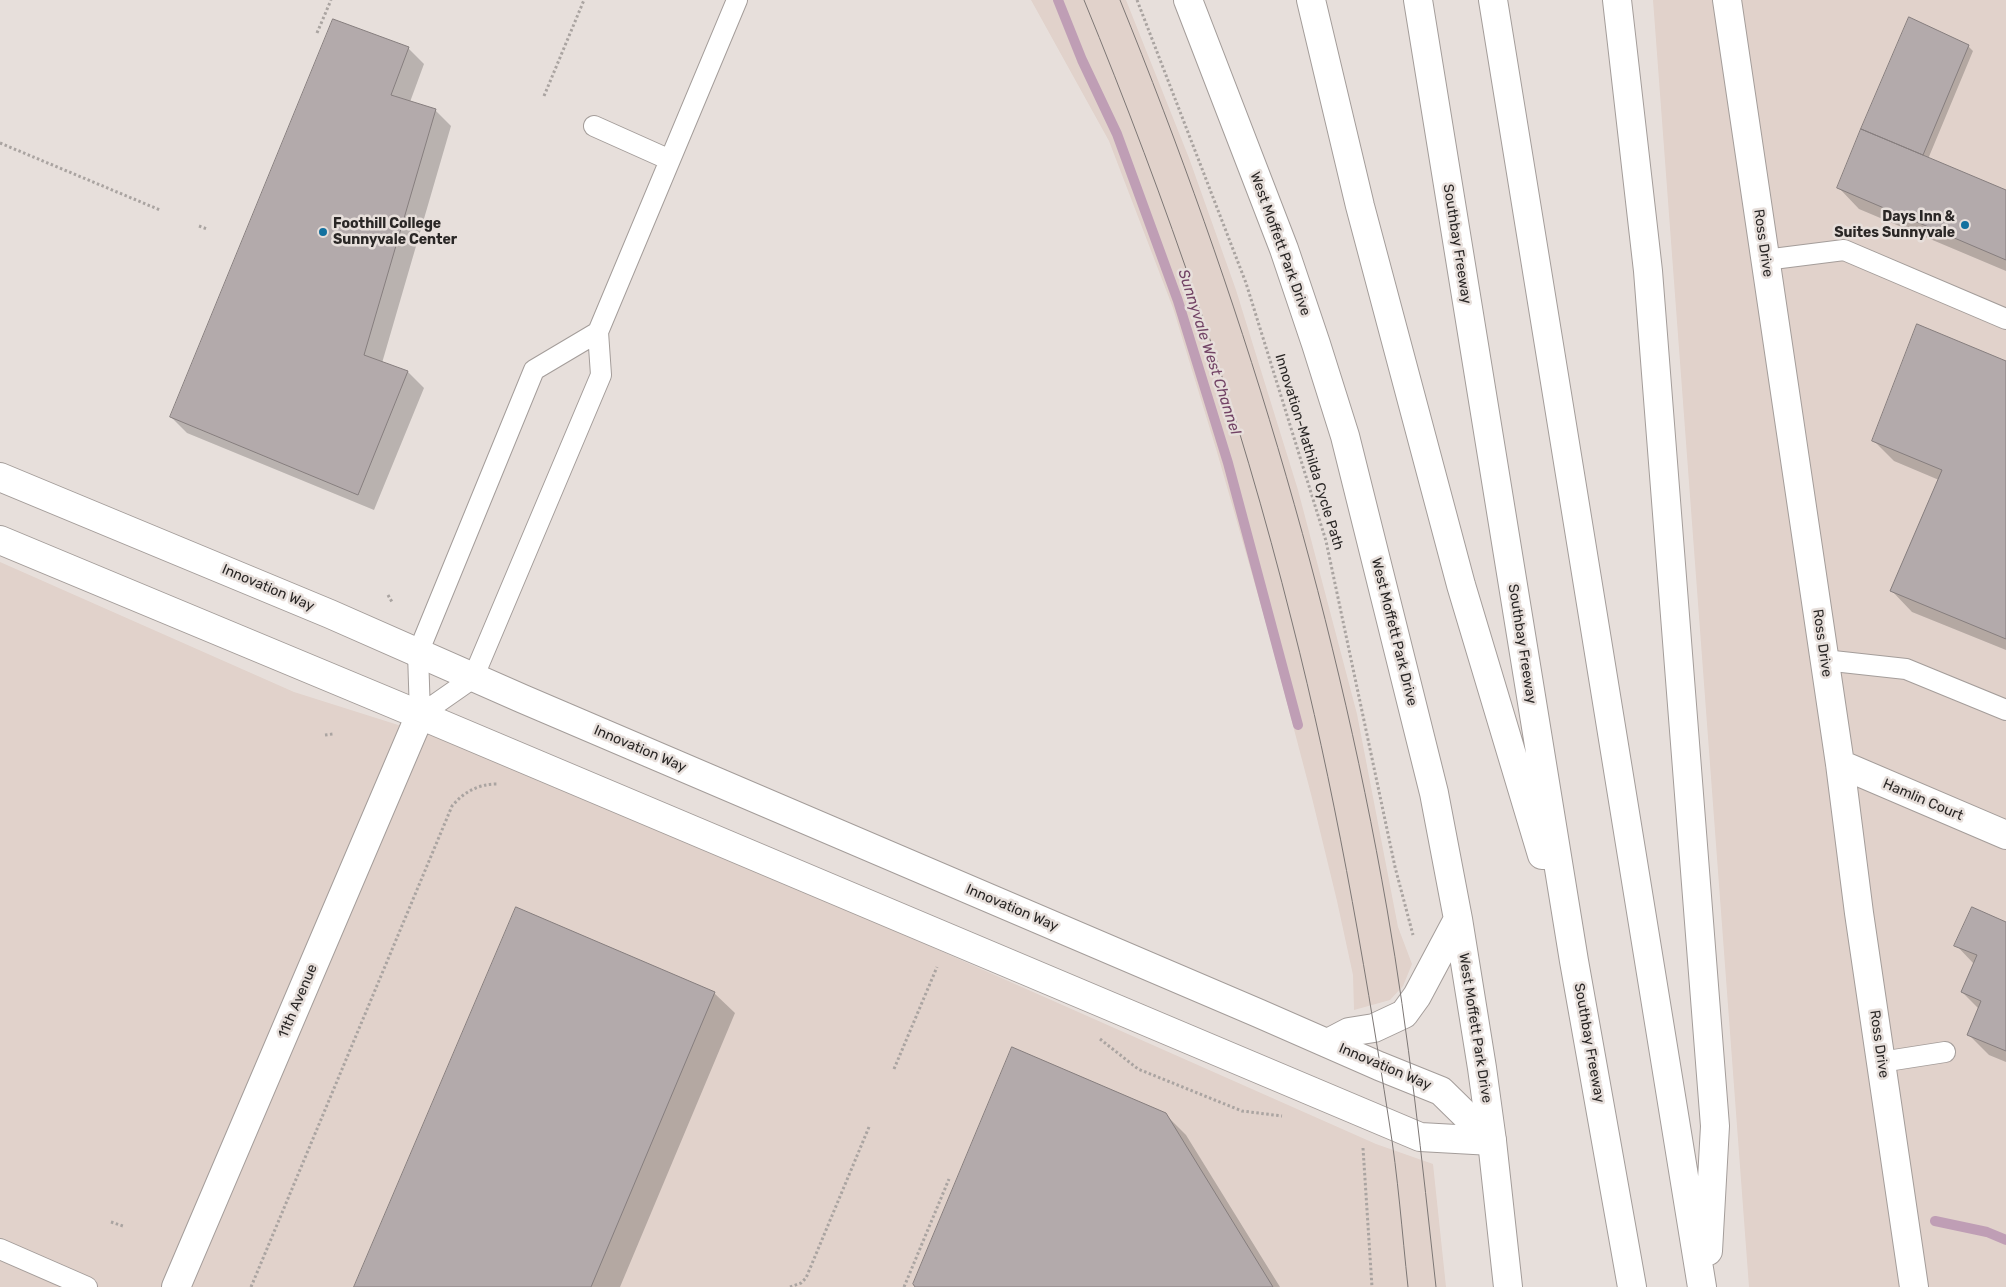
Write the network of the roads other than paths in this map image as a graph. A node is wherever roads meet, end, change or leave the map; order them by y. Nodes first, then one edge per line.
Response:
1 (737, 0) edge
2 (1188, 0) edge
3 (1311, 0) edge
4 (1418, 0) edge
5 (1493, 0) edge
6 (1617, 0) edge
7 (1727, 0) edge
8 (594, 126) dead end
9 (670, 160) junction
10 (1766, 260) junction
11 (2006, 319) edge
12 (598, 332) junction
13 (0, 477) edge
14 (0, 540) edge
15 (418, 653) junction
16 (1824, 660) junction
17 (473, 678) junction
18 (2006, 710) edge
19 (420, 714) junction
20 (1840, 764) junction
21 (2006, 835) edge
22 (1458, 919) junction
23 (1574, 961) junction
24 (1328, 1043) junction
25 (1945, 1052) dead end
26 (1881, 1062) junction
27 (1492, 1141) junction
28 (0, 1249) edge
29 (87, 1287) edge
30 (176, 1287) edge
31 (1508, 1287) edge
32 (1632, 1287) edge
33 (1704, 1287) edge
34 (1914, 1287) edge

1 - 9 lane
2 - 22 main road, West Moffett Park Drive
3 - 23 main road
4 - 23 main road, Southbay Freeway
5 - 33 main road
6 - 33 main road
7 - 10 main road, Ross Drive
8 - 9 lane
9 - 12 lane
10 - 11 lane
10 - 16 main road, Ross Drive
12 - 15 lane
12 - 17 lane
13 - 15 main road, Innovation Way
14 - 19 main road
15 - 17 main road, Innovation Way
15 - 19 lane
16 - 18 lane
16 - 20 main road, Ross Drive
17 - 19 lane
17 - 24 main road, Innovation Way
19 - 27 main road
19 - 30 main road, 11th Avenue
20 - 21 main road, Hamlin Court
20 - 26 main road, Ross Drive
22 - 24 main road
22 - 27 main road, West Moffett Park Drive
23 - 32 main road, Southbay Freeway
24 - 27 main road, Innovation Way
25 - 26 lane
26 - 34 main road, Ross Drive
27 - 31 main road, West Moffett Park Drive
28 - 29 lane

